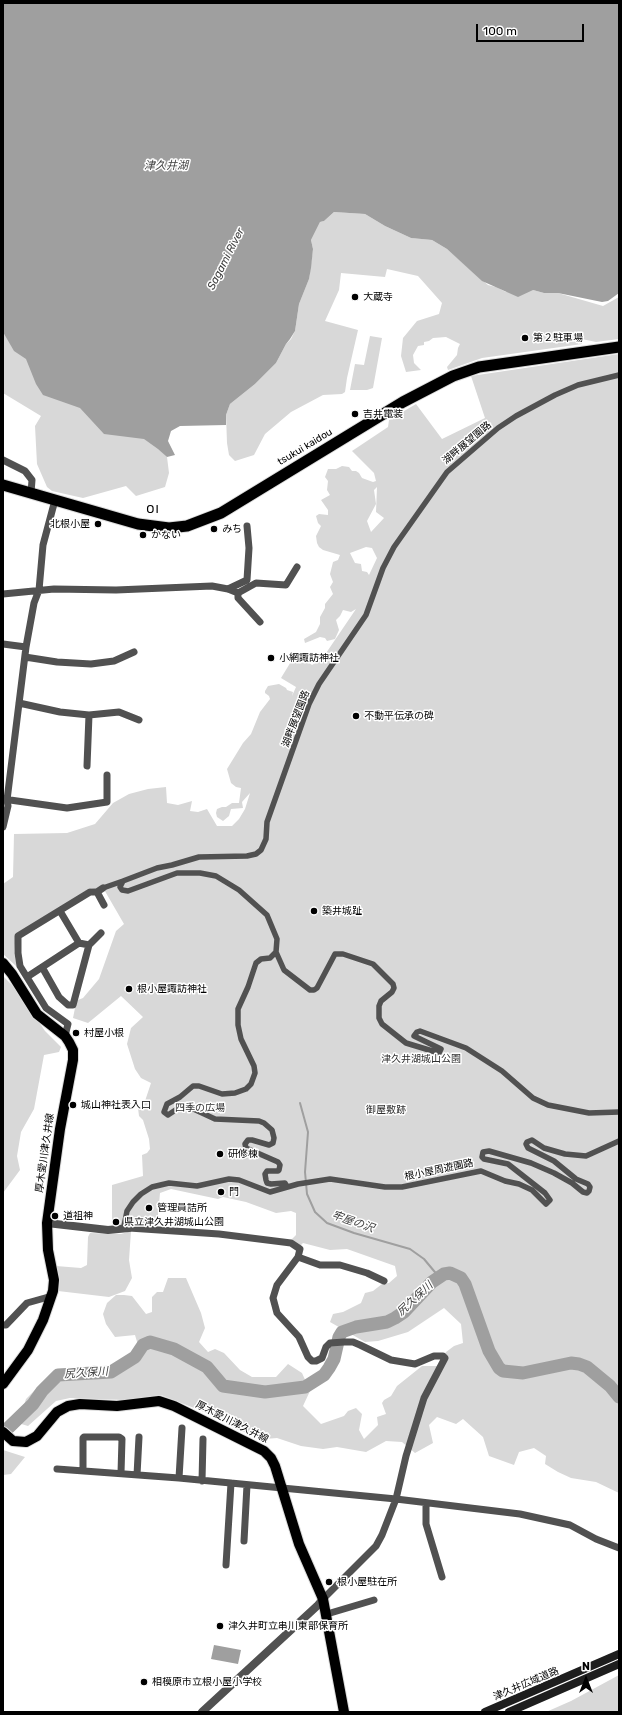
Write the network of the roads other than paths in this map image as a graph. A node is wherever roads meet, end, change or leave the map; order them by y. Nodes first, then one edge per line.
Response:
1 (619, 347) edge
2 (619, 375) edge
3 (3, 460) edge
4 (3, 485) edge
5 (31, 493) junction
6 (55, 500) junction
7 (247, 526) dead end
8 (297, 567) dead end
9 (228, 589) junction
10 (38, 590) junction
11 (238, 593) junction
12 (3, 594) edge
13 (260, 622) dead end
14 (3, 644) edge
15 (26, 647) junction
16 (134, 652) dead end
17 (25, 657) junction
18 (19, 703) junction
19 (89, 715) junction
20 (139, 720) dead end
21 (87, 766) dead end
22 (107, 775) dead end
23 (5, 800) edge
24 (3, 827) edge
25 (121, 881) junction
26 (100, 890) junction
27 (104, 905) dead end
28 (60, 911) junction
29 (101, 933) dead end
30 (79, 943) junction
31 (89, 945) junction
32 (276, 952) junction
33 (3, 963) edge
34 (42, 967) junction
35 (28, 977) junction
36 (65, 1036) junction
37 (619, 1112) edge
38 (619, 1140) edge
39 (287, 1188) junction
40 (47, 1223) junction
41 (125, 1228) junction
42 (298, 1257) junction
43 (384, 1281) dead end
44 (52, 1296) junction
45 (3, 1325) edge
46 (3, 1384) edge
47 (182, 1428) dead end
48 (5, 1434) edge
49 (139, 1437) dead end
50 (203, 1439) dead end
51 (57, 1469) dead end
52 (83, 1471) junction
53 (121, 1473) junction
54 (137, 1475) junction
55 (180, 1478) junction
56 (202, 1481) junction
57 (230, 1484) junction
58 (247, 1485) junction
59 (283, 1489) junction
60 (396, 1499) junction
61 (426, 1503) junction
62 (244, 1541) dead end
63 (619, 1548) edge
64 (226, 1565) dead end
65 (442, 1577) dead end
66 (323, 1599) junction
67 (374, 1600) dead end
68 (327, 1614) junction
69 (619, 1654) edge
70 (619, 1664) edge
71 (202, 1712) edge
72 (344, 1712) edge
73 (485, 1712) edge
74 (509, 1712) edge

1 - 6 highway, tsukui kaidou
2 - 25 street, 湖畔展望園路
3 - 5 street
4 - 5 highway, tsukui kaidou
5 - 6 highway, tsukui kaidou
6 - 10 street
7 - 9 street
8 - 11 street
9 - 10 street
9 - 11 street
10 - 12 street
10 - 15 street
11 - 13 street
14 - 15 street
15 - 17 street
16 - 17 street
17 - 18 street
18 - 19 street
18 - 23 street
19 - 20 street
19 - 21 street
22 - 23 street
23 - 24 street
25 - 26 street
25 - 32 street
26 - 27 street
26 - 28 street
28 - 30 street
28 - 35 street
29 - 31 street
30 - 31 street
30 - 34 street
31 - 34 street
32 - 37 street
32 - 39 street
33 - 36 main road, 厚木愛川津久井線
34 - 35 street
35 - 36 street
36 - 40 main road, 厚木愛川津久井線
38 - 39 street, 根小屋周遊園路
39 - 41 street
40 - 41 street
40 - 44 main road, 厚木愛川津久井線
41 - 42 street
42 - 43 street
42 - 60 street
44 - 45 street
44 - 46 main road, 厚木愛川津久井線
47 - 55 street
48 - 59 main road, 厚木愛川津久井線
49 - 54 street
50 - 56 street
51 - 52 street
52 - 53 street
52 - 53 street
53 - 54 street
54 - 55 street
55 - 56 street
56 - 57 street
57 - 58 street
57 - 64 street
58 - 59 street
58 - 62 street
59 - 60 street
59 - 66 main road, 厚木愛川津久井線
60 - 61 street
60 - 66 street
61 - 63 street
61 - 65 street
66 - 68 main road, 厚木愛川津久井線
66 - 71 street
67 - 68 street
68 - 72 main road, 厚木愛川津久井線
69 - 73 main road, 津久井広域道路
70 - 74 main road, 津久井広域道路

